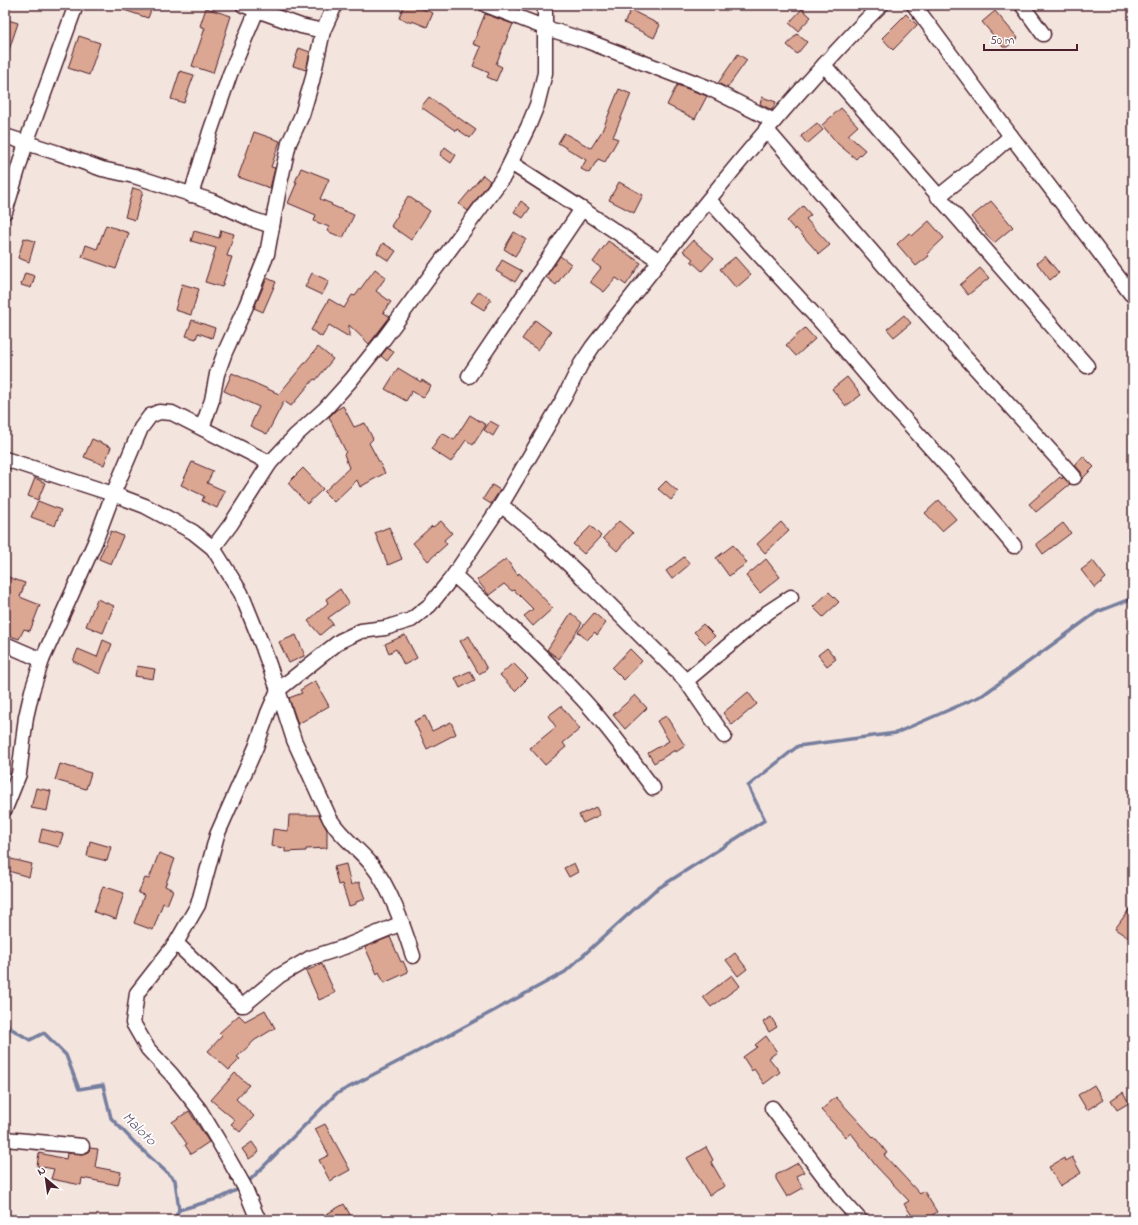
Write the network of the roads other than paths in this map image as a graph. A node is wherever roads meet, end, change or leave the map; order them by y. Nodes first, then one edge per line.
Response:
1 (76, 5) edge
2 (243, 5) edge
3 (335, 5) edge
4 (486, 5) edge
5 (545, 5) edge
6 (881, 5) edge
7 (914, 5) edge
8 (1022, 5) edge
9 (257, 10) junction
10 (546, 28) junction
11 (323, 31) junction
12 (1043, 34) dead end
13 (824, 65) junction
14 (770, 125) junction
15 (5, 136) edge
16 (1011, 136) junction
17 (26, 143) junction
18 (511, 163) junction
19 (192, 195) junction
20 (938, 196) junction
21 (709, 200) junction
22 (582, 210) junction
23 (5, 212) edge
24 (272, 226) junction
25 (660, 261) junction
26 (1131, 294) dead end
27 (1087, 366) dead end
28 (469, 376) dead end
29 (202, 428) junction
30 (5, 459) edge
31 (270, 463) junction
32 (1074, 477) dead end
33 (113, 494) junction
34 (501, 505) junction
35 (1014, 546) dead end
36 (213, 548) junction
37 (454, 575) junction
38 (791, 596) dead end
39 (5, 644) edge
40 (42, 660) junction
41 (686, 681) junction
42 (278, 690) junction
43 (724, 736) dead end
44 (653, 788) dead end
45 (5, 809) edge
46 (402, 922) junction
47 (176, 943) junction
48 (413, 956) dead end
49 (772, 1108) dead end
50 (5, 1140) edge
51 (82, 1146) dead end
52 (260, 1220) edge
53 (860, 1220) edge

1 - 17 street
2 - 9 street
3 - 11 street
4 - 10 street
5 - 10 street
6 - 13 street
7 - 16 street
8 - 12 street
9 - 11 street
9 - 19 street
10 - 14 street
10 - 18 street
11 - 24 street
13 - 14 street
13 - 20 street
14 - 21 street
14 - 32 street
15 - 17 street
16 - 20 street
16 - 26 street
17 - 19 street
17 - 23 street
18 - 22 street
18 - 31 street
19 - 24 street
20 - 27 street
21 - 25 street
21 - 35 street
22 - 25 street
22 - 28 street
24 - 29 street
25 - 34 street
29 - 31 street
29 - 33 street
30 - 33 street
31 - 36 street
33 - 36 street
33 - 40 street
34 - 37 street
34 - 41 street
36 - 42 street
37 - 42 street
37 - 44 street
38 - 41 street
39 - 40 street
40 - 45 street
41 - 43 street
42 - 46 street
42 - 47 street
46 - 47 street
46 - 48 street
47 - 52 street
49 - 53 street
50 - 51 street

